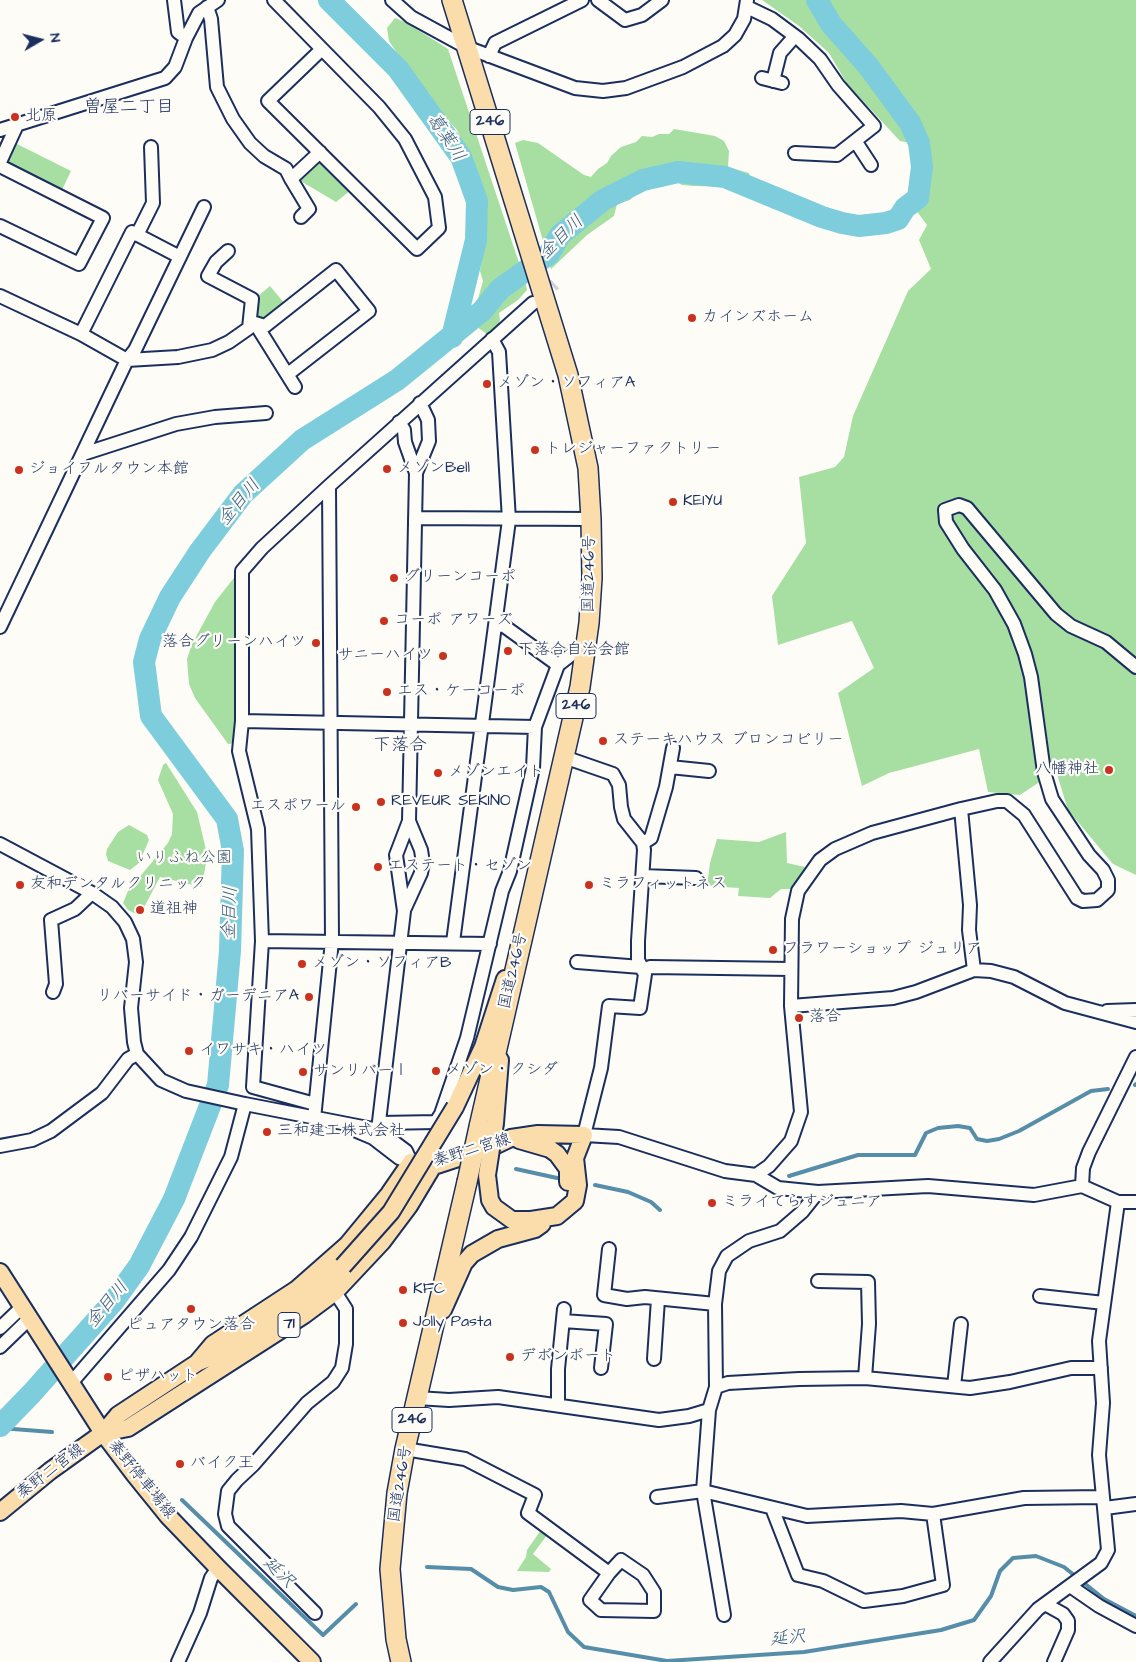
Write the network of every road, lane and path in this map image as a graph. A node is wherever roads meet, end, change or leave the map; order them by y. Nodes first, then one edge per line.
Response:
1 (174, 0) edge
2 (274, 0) edge
3 (392, 0) edge
4 (452, 0) edge
5 (582, 0) edge
6 (598, 0) edge
7 (662, 0) edge
8 (213, 4) edge
9 (747, 4) edge
10 (647, 6) edge
11 (794, 36) junction
12 (186, 38) junction
13 (466, 47) junction
14 (322, 49) junction
15 (489, 56) junction
16 (772, 81) dead end
17 (17, 125) junction
18 (0, 130) edge
19 (856, 142) junction
20 (151, 147) dead end
21 (320, 152) junction
22 (794, 154) dead end
23 (0, 162) edge
24 (871, 165) dead end
25 (0, 166) edge
26 (291, 179) junction
27 (204, 207) dead end
28 (300, 217) dead end
29 (0, 226) edge
30 (138, 235) junction
31 (228, 252) dead end
32 (180, 258) junction
33 (0, 296) edge
34 (533, 303) tunnel mouth
35 (252, 326) junction
36 (81, 334) junction
37 (492, 339) junction
38 (127, 360) junction
39 (288, 374) junction
40 (295, 387) dead end
41 (420, 403) junction
42 (266, 413) dead end
43 (399, 422) junction
44 (83, 454) junction
45 (416, 473) junction
46 (329, 486) junction
47 (415, 518) junction
48 (509, 520) junction
49 (591, 520) junction
50 (497, 625) junction
51 (0, 627) edge
52 (572, 654) dead end
53 (558, 665) junction
54 (1136, 667) edge
55 (242, 721) junction
56 (331, 723) junction
57 (412, 725) junction
58 (483, 726) junction
59 (535, 727) junction
60 (673, 748) dead end
61 (564, 757) junction
62 (670, 767) junction
63 (709, 771) dead end
64 (961, 809) junction
65 (409, 821) junction
66 (643, 843) junction
67 (0, 844) edge
68 (643, 876) junction
69 (696, 878) dead end
70 (92, 893) junction
71 (530, 902) junction
72 (404, 911) junction
73 (262, 940) junction
74 (332, 941) junction
75 (401, 942) junction
76 (453, 942) junction
77 (490, 944) junction
78 (577, 962) dead end
79 (642, 969) junction
80 (791, 969) junction
81 (974, 970) junction
82 (53, 992) dead end
83 (791, 1006) junction
84 (1136, 1010) edge
85 (1102, 1011) junction
86 (1136, 1022) edge
87 (137, 1054) junction
88 (1136, 1057) edge
89 (242, 1104) junction
90 (315, 1104) junction
91 (314, 1119) junction
92 (338, 1123) junction
93 (487, 1125) junction
94 (379, 1126) junction
95 (584, 1135) junction
96 (511, 1138) junction
97 (0, 1146) edge
98 (411, 1162) junction
99 (433, 1166) junction
100 (756, 1175) junction
101 (1082, 1186) junction
102 (818, 1192) junction
103 (1118, 1202) junction
104 (1136, 1202) edge
105 (568, 1210) junction
106 (550, 1219) junction
107 (609, 1249) dead end
108 (0, 1272) edge
109 (818, 1281) dead end
110 (334, 1292) junction
111 (1040, 1296) dead end
112 (658, 1299) junction
113 (1104, 1303) junction
114 (715, 1304) junction
115 (30, 1320) junction
116 (961, 1324) dead end
117 (0, 1328) edge
118 (433, 1331) junction
119 (0, 1346) edge
120 (654, 1359) dead end
121 (197, 1363) junction
122 (601, 1368) dead end
123 (1101, 1368) junction
124 (865, 1378) junction
125 (69, 1381) junction
126 (954, 1386) junction
127 (716, 1387) junction
128 (417, 1398) junction
129 (558, 1405) junction
130 (708, 1410) junction
131 (103, 1433) junction
132 (405, 1450) junction
133 (703, 1491) junction
134 (657, 1497) dead end
135 (1103, 1502) junction
136 (1136, 1504) edge
137 (772, 1508) junction
138 (0, 1512) edge
139 (933, 1514) junction
140 (218, 1568) junction
141 (608, 1573) junction
142 (1070, 1586) junction
143 (1044, 1604) junction
144 (315, 1613) dead end
145 (724, 1615) dead end
146 (1136, 1626) edge
147 (178, 1662) edge
148 (312, 1662) edge
149 (401, 1662) edge
150 (990, 1662) edge
151 (1054, 1662) edge

1 - 12 street
2 - 14 street
3 - 13 street
4 - 13 highway, 246
5 - 15 street
6 - 10 street
7 - 10 street
8 - 12 street
8 - 26 street
9 - 11 street
9 - 15 street
11 - 16 street
11 - 19 street
12 - 17 street
13 - 15 street
13 - 49 highway, 国道246号 / 246
14 - 21 street
14 - 21 street
17 - 18 street
17 - 23 street
19 - 22 street
19 - 24 street
20 - 30 street
21 - 26 street
25 - 29 street
26 - 28 street
27 - 32 street
30 - 32 street
30 - 36 street
31 - 35 street
32 - 38 street
33 - 36 street
34 - 37 street
35 - 38 street
35 - 39 street
35 - 39 street
36 - 38 street
37 - 41 street
37 - 48 street
38 - 44 street
39 - 40 street
41 - 43 street
41 - 45 street
42 - 44 street
43 - 45 street
43 - 46 street
44 - 51 street
45 - 47 street
46 - 55 street
46 - 56 street
47 - 48 street
47 - 57 street
48 - 49 street
48 - 50 street
49 - 61 highway, 国道246号 / 246
50 - 53 street
50 - 58 street
52 - 53 street
53 - 59 street
54 - 64 street
55 - 56 street
55 - 73 street
56 - 57 street
56 - 74 street
57 - 58 street
57 - 65 street
58 - 59 street
58 - 76 street
59 - 77 street
60 - 62 street
61 - 66 street
61 - 71 highway, 国道246号 / 246
62 - 63 street
62 - 66 street
64 - 80 street
64 - 81 street
65 - 72 street
65 - 72 street
66 - 68 street
67 - 70 street
68 - 69 street
68 - 79 street
70 - 82 street
70 - 87 street
71 - 93 highway, 国道246号 / 246
71 - 121 main road, 71, bridge
72 - 75 street
73 - 74 street
73 - 90 street
74 - 75 street
74 - 90 street
75 - 76 street
75 - 94 street
76 - 77 street
77 - 94 street
78 - 79 street
79 - 80 street
79 - 95 street
80 - 83 street
81 - 83 street
81 - 85 street
83 - 100 street
84 - 85 street
85 - 86 street
87 - 89 street
87 - 97 street
88 - 101 street
89 - 91 street
89 - 125 street
90 - 91 street
91 - 92 street
92 - 94 street
92 - 98 street
93 - 106 main road, bridge
93 - 118 highway, 国道246号 / 246, bridge
94 - 98 street
95 - 96 main road, 秦野二宮線
95 - 100 street
95 - 105 main road
96 - 99 main road, 秦野二宮線
96 - 105 main road
98 - 99 main road, 秦野二宮線
98 - 121 main road, 71
99 - 110 main road, 71
100 - 102 street
101 - 102 street
101 - 103 street
102 - 114 street
103 - 104 street
103 - 113 street
105 - 106 main road
106 - 118 main road
107 - 112 street
108 - 115 main road, 秦野停車場線
109 - 124 street
110 - 131 main road, 71
110 - 144 street
111 - 113 street
112 - 114 street
112 - 120 street
113 - 123 street
114 - 127 street
115 - 117 street
115 - 119 street
115 - 125 main road, 秦野停車場線
116 - 126 street
118 - 128 highway, 国道246号 / 246
121 - 131 main road, 71
122 - 129 street
123 - 126 street
123 - 135 street
124 - 126 street
124 - 127 street
125 - 131 main road, 秦野停車場線
127 - 130 street
128 - 129 street
128 - 132 highway, 国道246号 / 246
129 - 130 street
130 - 133 street
131 - 138 main road, 秦野二宮線 / 71
131 - 140 main road, 秦野停車場線
132 - 141 street
132 - 149 highway, 国道246号 / 246
133 - 134 street
133 - 137 street
133 - 145 street
135 - 136 street
135 - 139 street
135 - 142 street
137 - 139 street
137 - 139 street
140 - 147 street
140 - 148 main road, 秦野停車場線
141 - 141 street
142 - 143 street
142 - 146 street
143 - 150 street
143 - 151 street

